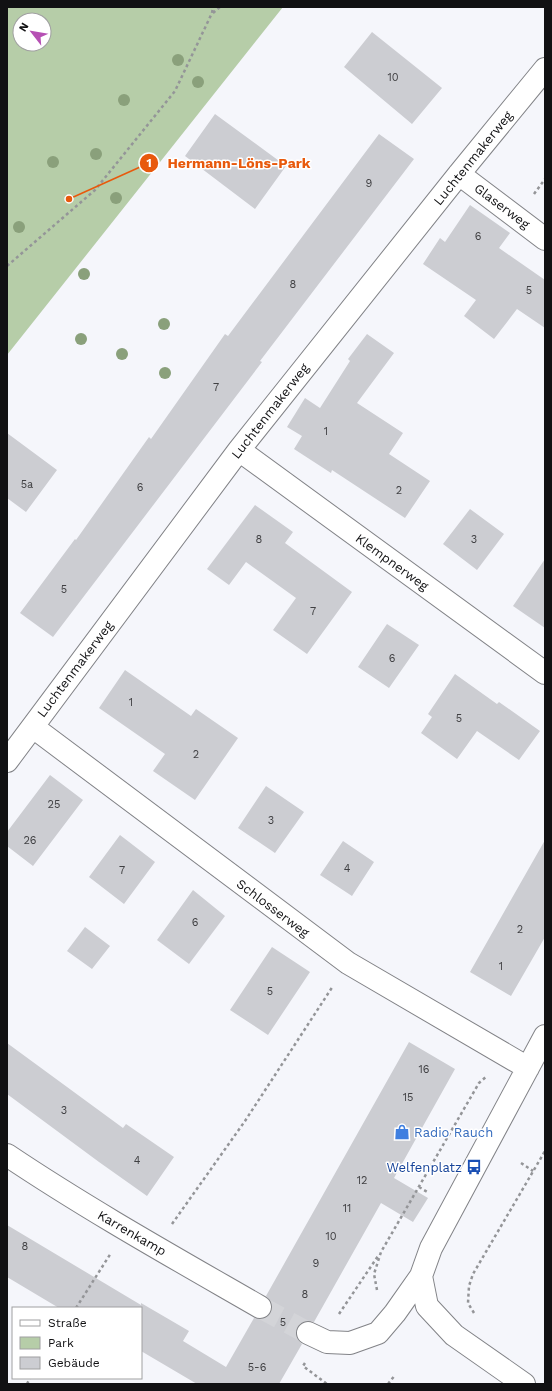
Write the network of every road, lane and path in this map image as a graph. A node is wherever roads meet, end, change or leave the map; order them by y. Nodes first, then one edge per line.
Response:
1 (213, 7) edge
2 (220, 7) edge
3 (212, 13) junction
4 (545, 69) edge
5 (459, 174) junction
6 (545, 239) edge
7 (7, 266) edge
8 (239, 450) junction
9 (545, 673) edge
10 (33, 727) junction
11 (7, 761) edge
12 (348, 963) junction
13 (545, 1036) edge
14 (528, 1068) junction
15 (545, 1151) edge
16 (7, 1155) edge
17 (521, 1163) dead end
18 (533, 1171) junction
19 (419, 1187) dead end
20 (431, 1194) dead end
21 (126, 1231) junction
22 (156, 1247) junction
23 (421, 1276) junction
24 (77, 1307) edge
25 (260, 1308) tunnel mouth
26 (476, 1317) dead end
27 (308, 1333) tunnel mouth
28 (395, 1375) dead end
29 (388, 1384) edge
30 (524, 1384) edge

1 - 3 path
2 - 3 path
3 - 7 path
4 - 5 street, Luchtenmakerweg
5 - 6 street, Glaserweg
5 - 8 street, Luchtenmakerweg
8 - 9 street, Klempnerweg
8 - 10 street, Luchtenmakerweg
10 - 11 street, Luchtenmakerweg
10 - 12 street, Schlosserweg
12 - 14 street, Schlosserweg
12 - 22 path
13 - 14 street
14 - 23 street
15 - 18 path
16 - 21 street, Karrenkamp
17 - 18 path
18 - 26 path
19 - 20 path
21 - 22 street, Karrenkamp
21 - 24 path
22 - 25 street, Karrenkamp
23 - 27 street
23 - 30 street
28 - 29 path

